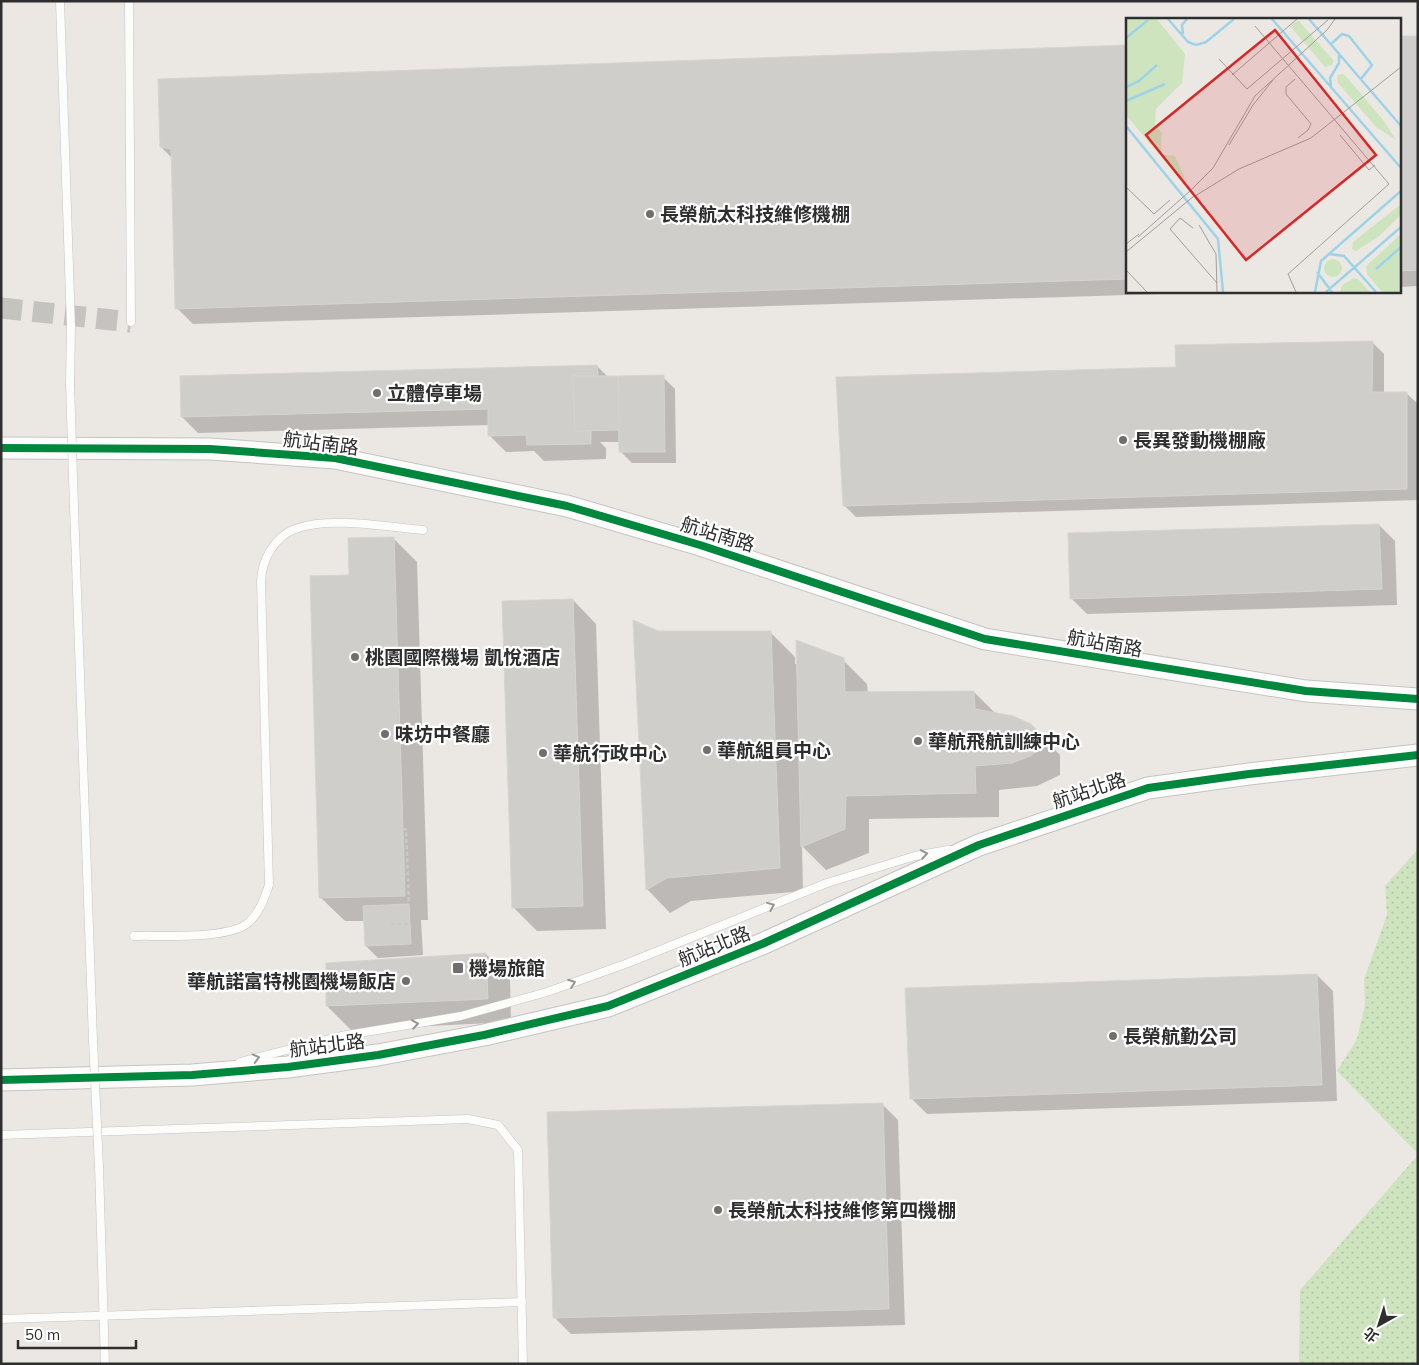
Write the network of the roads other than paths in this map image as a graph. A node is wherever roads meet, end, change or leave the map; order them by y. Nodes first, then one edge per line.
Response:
1 (60, 1) edge
2 (129, 1) edge
3 (132, 322) dead end
4 (1, 448) edge
5 (423, 530) dead end
6 (1418, 699) edge
7 (1418, 755) edge
8 (979, 845) junction
9 (134, 936) dead end
10 (192, 1074) junction
11 (1, 1080) edge
12 (1, 1134) edge
13 (522, 1302) junction
14 (104, 1315) junction
15 (1, 1319) edge
16 (105, 1364) edge
17 (523, 1364) edge

1 - 14 lane, bridge
2 - 3 lane
4 - 6 street, 航站南路
5 - 9 lane
7 - 8 street, 航站北路
10 -> 8 lane
8 - 10 street, 航站北路
10 - 11 street, 航站北路
12 - 13 lane
13 - 14 lane
13 - 17 lane
14 - 15 lane
14 - 16 lane

